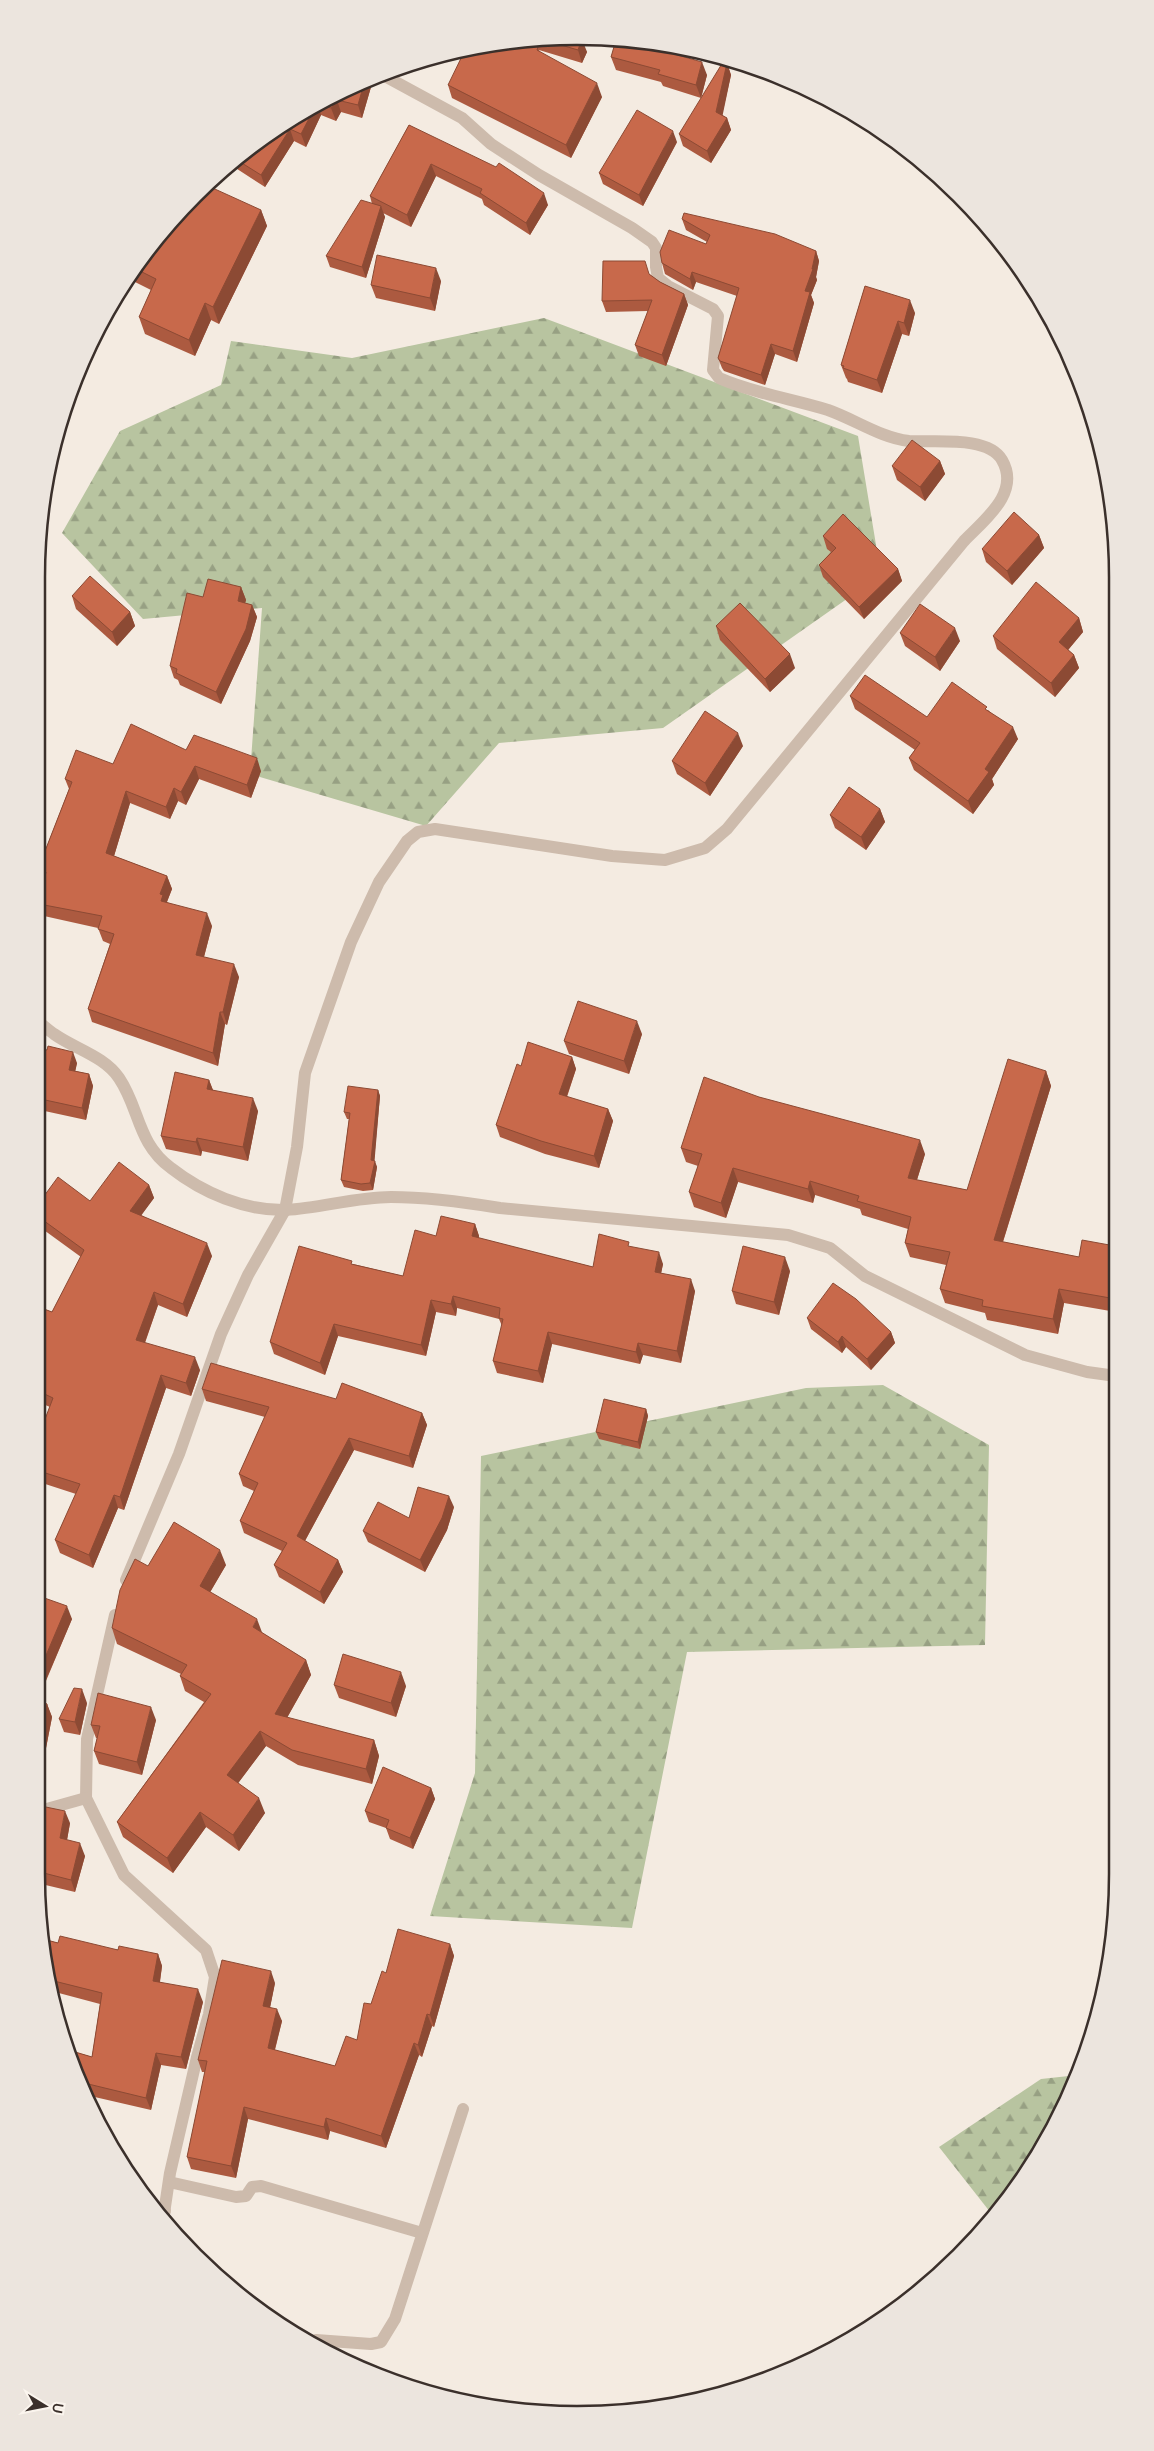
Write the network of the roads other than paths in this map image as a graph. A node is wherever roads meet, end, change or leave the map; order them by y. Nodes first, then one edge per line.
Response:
1 (390, 79) edge
2 (45, 1027) edge
3 (285, 1210) junction
4 (1109, 1375) edge
5 (86, 1798) junction
6 (45, 1809) edge
7 (463, 2109) dead end
8 (169, 2182) junction
9 (165, 2210) edge
10 (422, 2233) junction
11 (321, 2340) edge

1 - 3 street
2 - 3 street
3 - 4 street
3 - 5 street
5 - 6 street
5 - 8 street
7 - 10 street
8 - 9 street
8 - 10 street
10 - 11 street

